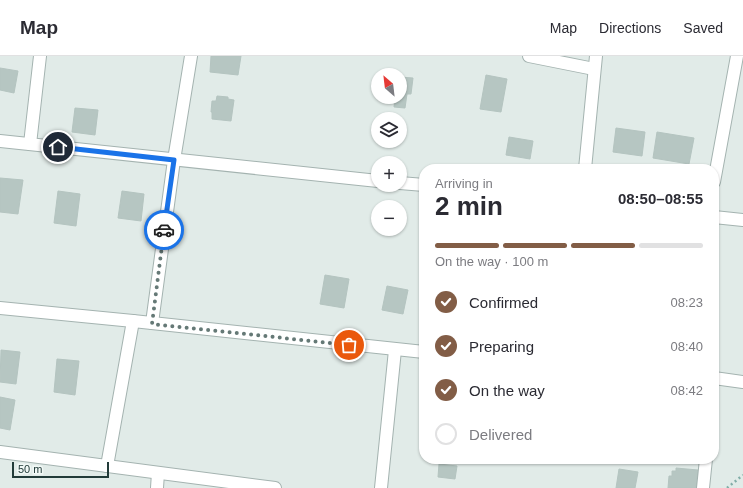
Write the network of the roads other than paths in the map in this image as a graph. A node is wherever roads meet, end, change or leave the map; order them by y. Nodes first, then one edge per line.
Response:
1 (40, 56) edge
2 (191, 56) edge
3 (529, 56) edge
4 (596, 56) edge
5 (737, 56) edge
6 (594, 69) junction
7 (739, 72) edge
8 (0, 141) edge
9 (30, 144) junction
10 (174, 160) junction
11 (585, 164) edge
12 (718, 164) edge
13 (371, 180) edge
14 (407, 184) edge
15 (419, 185) edge
16 (719, 218) edge
17 (743, 220) edge
18 (0, 308) edge
19 (133, 321) junction
20 (152, 324) junction
21 (395, 350) junction
22 (419, 352) edge
23 (719, 381) edge
24 (743, 382) edge
25 (0, 452) edge
26 (705, 464) edge
27 (107, 466) junction
28 (158, 473) junction
29 (157, 488) edge
30 (275, 488) edge
31 (381, 488) edge
32 (703, 488) edge

1 - 9 street
2 - 10 street
3 - 6 street
4 - 6 street
5 - 7 street
6 - 11 street
7 - 12 street
8 - 9 street
9 - 10 street
10 - 13 street
10 - 20 street
14 - 15 street
16 - 17 street
18 - 19 street
19 - 20 street
19 - 27 street
20 - 21 street
21 - 22 street
21 - 31 street
23 - 24 street
25 - 27 street
26 - 32 street
27 - 28 street
28 - 29 street
28 - 30 street

